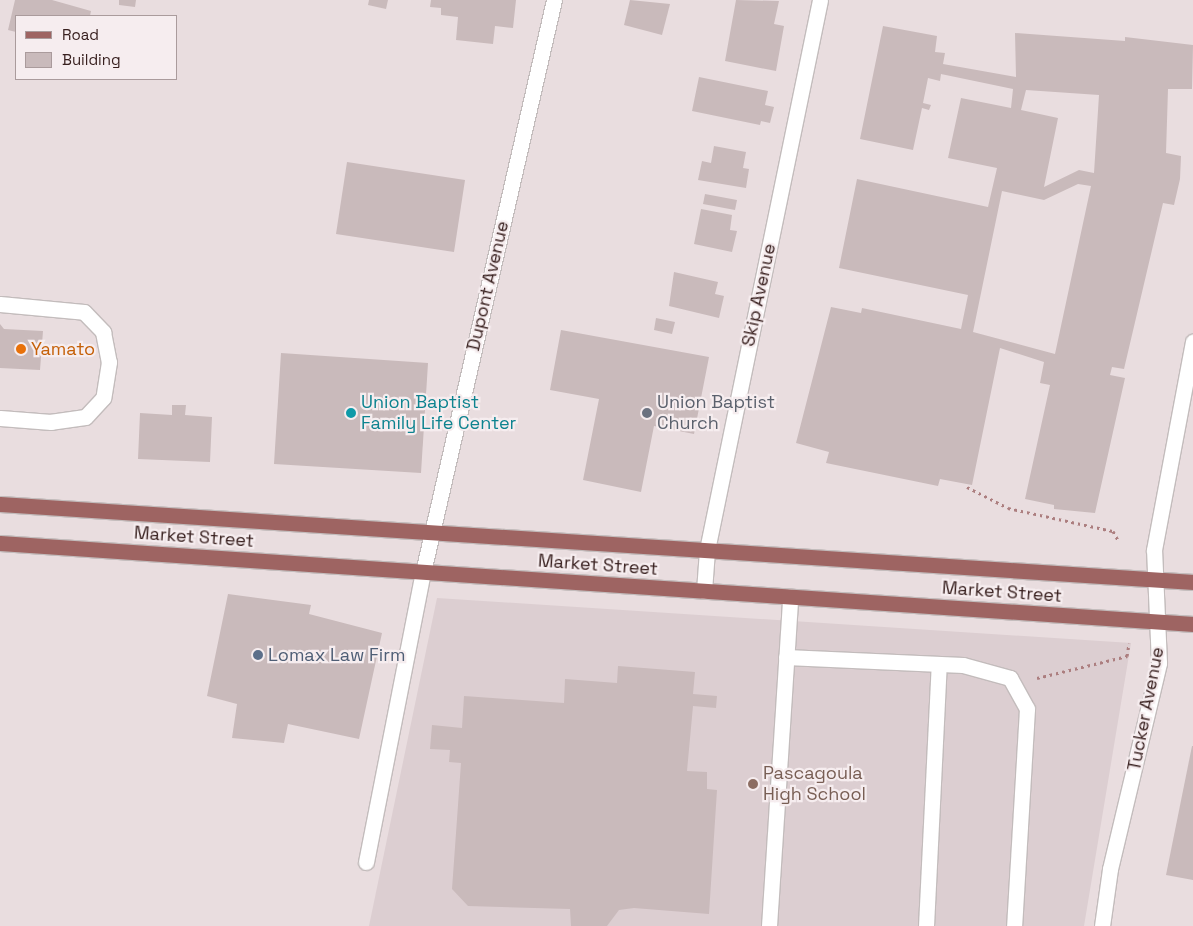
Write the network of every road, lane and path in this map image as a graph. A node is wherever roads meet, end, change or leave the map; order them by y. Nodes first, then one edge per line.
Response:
1 (554, 0) edge
2 (820, 0) edge
3 (0, 304) edge
4 (1193, 342) edge
5 (0, 418) edge
6 (967, 486) dead end
7 (0, 504) edge
8 (431, 532) junction
9 (1118, 540) dead end
10 (0, 543) edge
11 (707, 550) junction
12 (423, 572) junction
13 (1153, 579) junction
14 (1193, 582) edge
15 (704, 591) junction
16 (790, 597) junction
17 (1160, 622) junction
18 (1193, 624) edge
19 (1129, 643) dead end
20 (786, 657) junction
21 (939, 664) junction
22 (1038, 678) dead end
23 (366, 862) dead end
24 (769, 926) edge
25 (926, 926) edge
26 (1014, 926) edge
27 (1102, 926) edge

1 - 8 street, Dupont Avenue
2 - 11 street, Skip Avenue
3 - 5 street
4 - 13 street, Tucker Avenue
6 - 9 path
7 - 8 main road, Market Street
8 - 11 main road, Market Street
8 - 12 street, Dupont Avenue
10 - 12 main road, Market Street
11 - 13 main road, Market Street
11 - 15 street, Skip Avenue
12 - 15 main road, Market Street
12 - 23 street, Dupont Avenue
13 - 14 main road, Market Street
13 - 17 street, Tucker Avenue
15 - 16 main road, Market Street
16 - 17 main road, Market Street
16 - 20 street
17 - 18 main road, Market Street
17 - 27 street, Tucker Avenue
19 - 22 path
20 - 21 street
20 - 24 street
21 - 25 street
21 - 26 street

